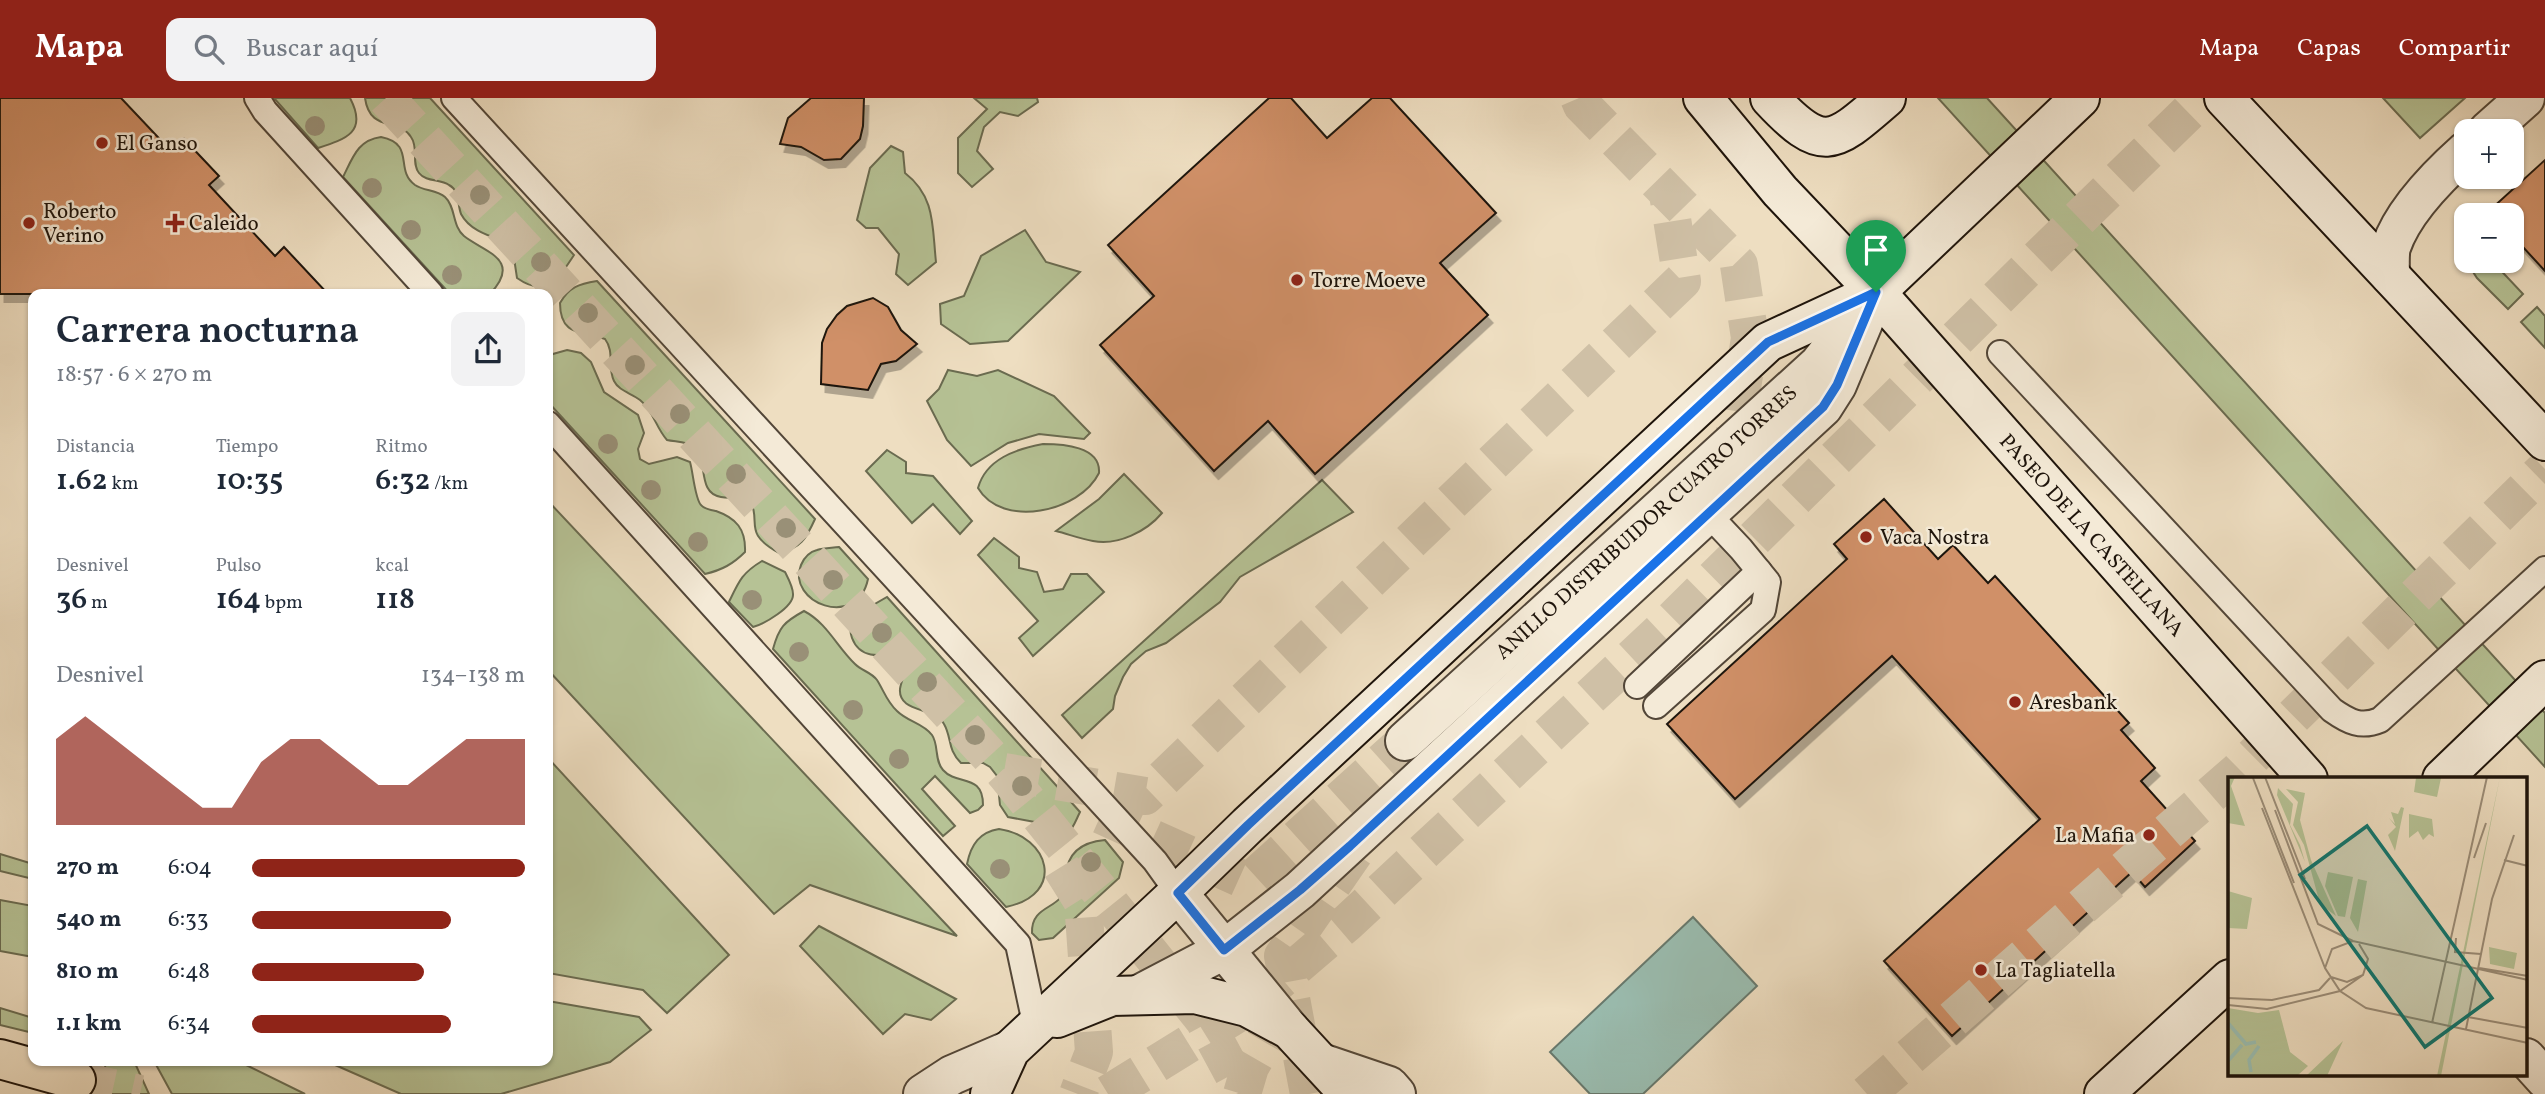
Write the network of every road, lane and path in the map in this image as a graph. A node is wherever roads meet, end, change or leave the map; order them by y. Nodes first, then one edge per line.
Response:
1 (257, 98) edge
2 (454, 98) edge
3 (1703, 98) edge
4 (1770, 98) edge
5 (1886, 98) edge
6 (2080, 98) edge
7 (2525, 98) edge
8 (2234, 104) edge
9 (2501, 119) edge
10 (2454, 162) edge
11 (2390, 275) junction
12 (426, 289) edge
13 (1876, 292) junction
14 (2000, 353) dead end
15 (553, 430) edge
16 (2545, 441) edge
17 (1708, 514) junction
18 (2545, 569) edge
19 (1759, 571) junction
20 (2545, 680) edge
21 (1637, 686) dead end
22 (1656, 706) dead end
23 (1405, 741) tunnel mouth
24 (2306, 777) edge
25 (2444, 777) edge
26 (1178, 893) junction
27 (1224, 950) junction
28 (2228, 981) edge
29 (1138, 995) junction
30 (1290, 1030) junction
31 (1023, 1039) junction
32 (0, 1059) edge
33 (2528, 1060) edge
34 (1324, 1064) junction
35 (2545, 1079) edge
36 (76, 1080) tunnel mouth
37 (923, 1094) edge
38 (990, 1094) edge
39 (1349, 1094) edge
40 (1396, 1094) edge
41 (2104, 1094) edge

1 - 12 lane
2 - 26 lane
3 - 13 main road, PASEO DE LA CASTELLANA
4 - 5 main road
6 - 13 main road
7 - 9 main road
8 - 11 main road
10 - 11 main road
11 - 16 main road
13 - 17 main road
13 - 23 main road, ANILLO DISTRIBUIDOR CUATRO TORRES
13 - 24 main road, PASEO DE LA CASTELLANA
13 - 26 main road
14 - 18 lane
15 - 31 lane
17 - 19 lane
17 - 27 main road
19 - 21 lane
19 - 22 lane
20 - 25 main road
26 - 27 main road
26 - 31 main road
27 - 29 main road
27 - 30 main road
28 - 41 main road
29 - 30 main road
29 - 31 main road
30 - 34 main road
31 - 37 main road
31 - 38 main road
32 - 36 main road
33 - 35 main road
34 - 39 main road
34 - 40 main road

